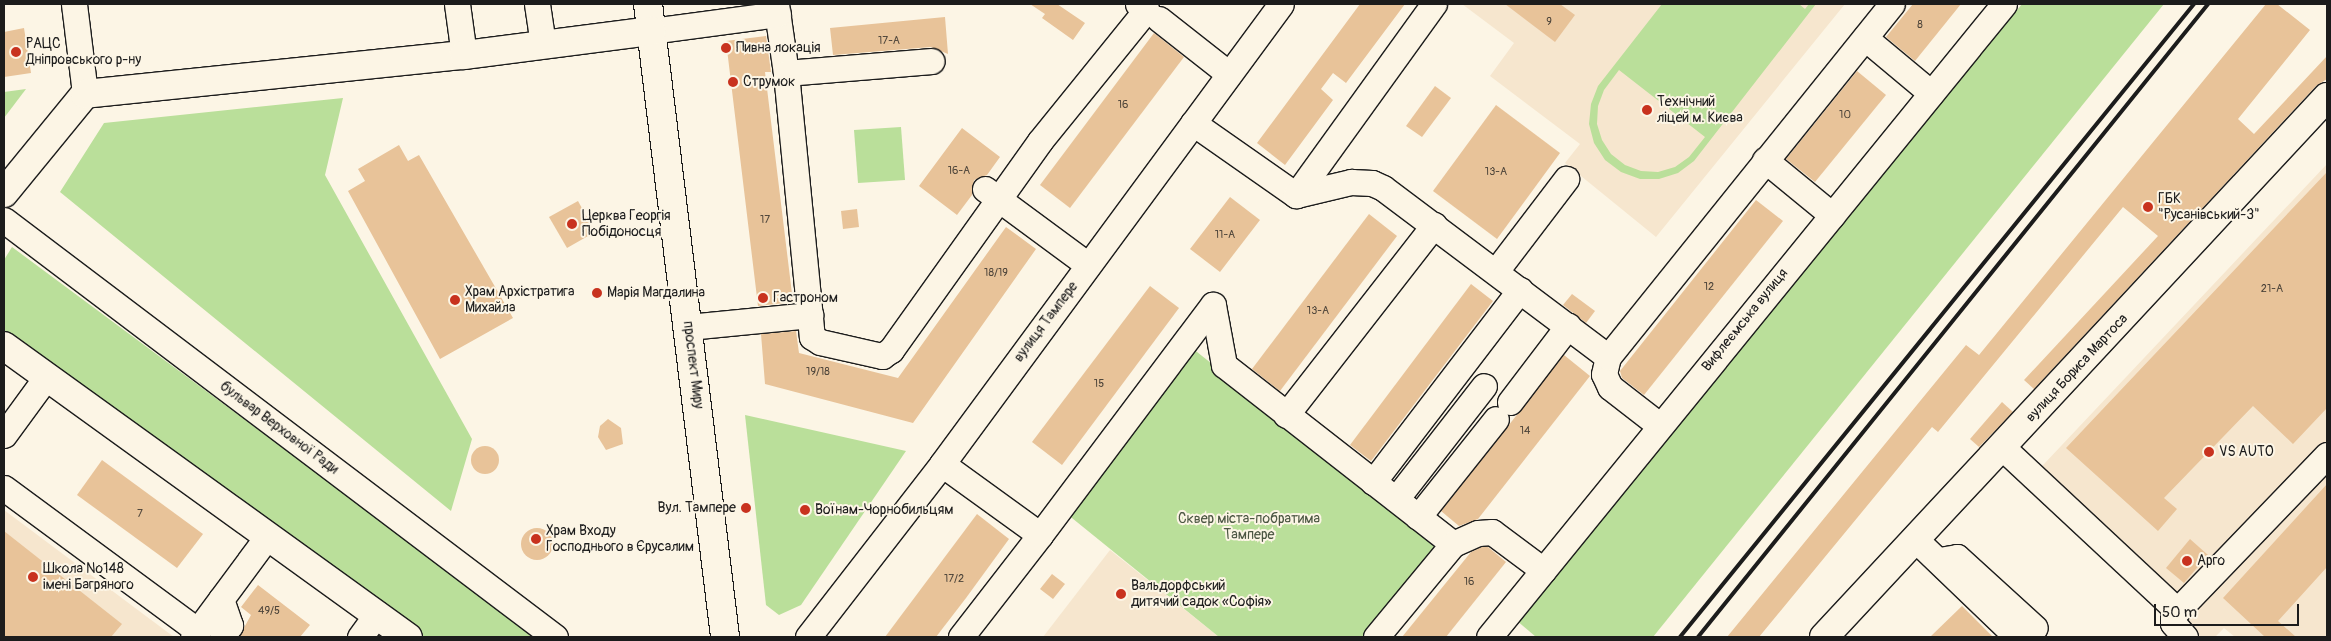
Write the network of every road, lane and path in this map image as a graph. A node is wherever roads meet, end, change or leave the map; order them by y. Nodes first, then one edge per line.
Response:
1 (74, 4) edge
2 (458, 4) edge
3 (537, 4) edge
4 (648, 4) edge
5 (1281, 4) edge
6 (1434, 4) edge
7 (1892, 4) edge
8 (2004, 4) edge
9 (777, 9) edge
10 (1153, 9) edge
11 (651, 31) junction
12 (1864, 38) junction
13 (543, 44) junction
14 (464, 55) junction
15 (932, 60) dead end
16 (786, 73) junction
17 (1229, 74) junction
18 (1932, 93) junction
19 (85, 94) junction
20 (2324, 106) edge
21 (1193, 123) junction
22 (1765, 160) junction
23 (1005, 161) dead end
24 (1566, 179) dead end
25 (985, 189) junction
26 (4, 193) edge
27 (1296, 196) junction
28 (965, 215) dead end
29 (1832, 215) junction
30 (4, 220) edge
31 (1434, 225) junction
32 (1088, 265) junction
33 (1496, 271) junction
34 (1520, 290) junction
35 (810, 314) junction
36 (1568, 326) junction
37 (688, 327) junction
38 (4, 346) edge
39 (1608, 357) junction
40 (47, 376) junction
41 (1484, 386) dead end
42 (1286, 415) junction
43 (1659, 425) junction
44 (4, 435) edge
45 (2003, 448) junction
46 (2327, 455) edge
47 (942, 464) junction
48 (1374, 482) junction
49 (4, 488) edge
50 (1396, 499) junction
51 (1418, 516) junction
52 (1040, 535) junction
53 (267, 537) junction
54 (1916, 540) junction
55 (1453, 544) junction
56 (1543, 570) junction
57 (221, 599) junction
58 (2177, 610) junction
59 (377, 614) junction
60 (2026, 633) edge
61 (195, 634) edge
62 (222, 637) edge
63 (360, 637) edge
64 (408, 637) edge
65 (555, 637) edge
66 (725, 637) edge
67 (808, 637) edge
68 (961, 637) edge
69 (1376, 637) edge
70 (1488, 637) edge
71 (1824, 637) edge
72 (2185, 637) edge

1 - 19 street
2 - 14 street
3 - 13 street
4 - 11 main road, проспект Миру
5 - 17 street, вулиця Тампере
6 - 27 street
7 - 12 street
8 - 18 street, Вифлеємська вулиця
9 - 11 street
9 - 16 street
10 - 17 street
10 - 35 street
11 - 13 main road
11 - 37 main road, проспект Миру
12 - 18 street
12 - 22 street
13 - 14 main road
14 - 19 main road
15 - 16 street
16 - 35 street
17 - 21 street, вулиця Тампере
18 - 29 street, Вифлеємська вулиця
19 - 26 main road
20 - 45 main road, вулиця Бориса Мартоса
21 - 27 street
21 - 32 street, вулиця Тампере
22 - 29 street
22 - 39 street
23 - 25 street
24 - 33 street
25 - 28 street
25 - 32 street
27 - 31 street
29 - 43 street, Вифлеємська вулиця
30 - 65 street, бульвар Верховної Ради
31 - 33 street
31 - 42 street
32 - 47 street, вулиця Тампере
33 - 34 street
34 - 36 street
34 - 48 street
35 - 37 street
36 - 39 street
36 - 51 street
37 - 66 main road, проспект Миру
38 - 40 main road
39 - 43 street
40 - 44 street
40 - 53 main road
41 - 50 street
42 - 48 street
42 - 52 street
43 - 56 street, Вифлеємська вулиця
45 - 54 main road, вулиця Бориса Мартоса
45 - 58 street
46 - 58 street
47 - 52 street
47 - 67 street, вулиця Тампере
48 - 50 street
49 - 61 street
50 - 51 street
51 - 55 street
52 - 68 street
53 - 57 street
53 - 59 main road
54 - 60 street
54 - 71 main road, вулиця Бориса Мартоса
55 - 56 street
55 - 69 street
56 - 70 street, Вифлеємська вулиця
57 - 61 street
57 - 62 street
58 - 72 street
59 - 63 street
59 - 64 main road

